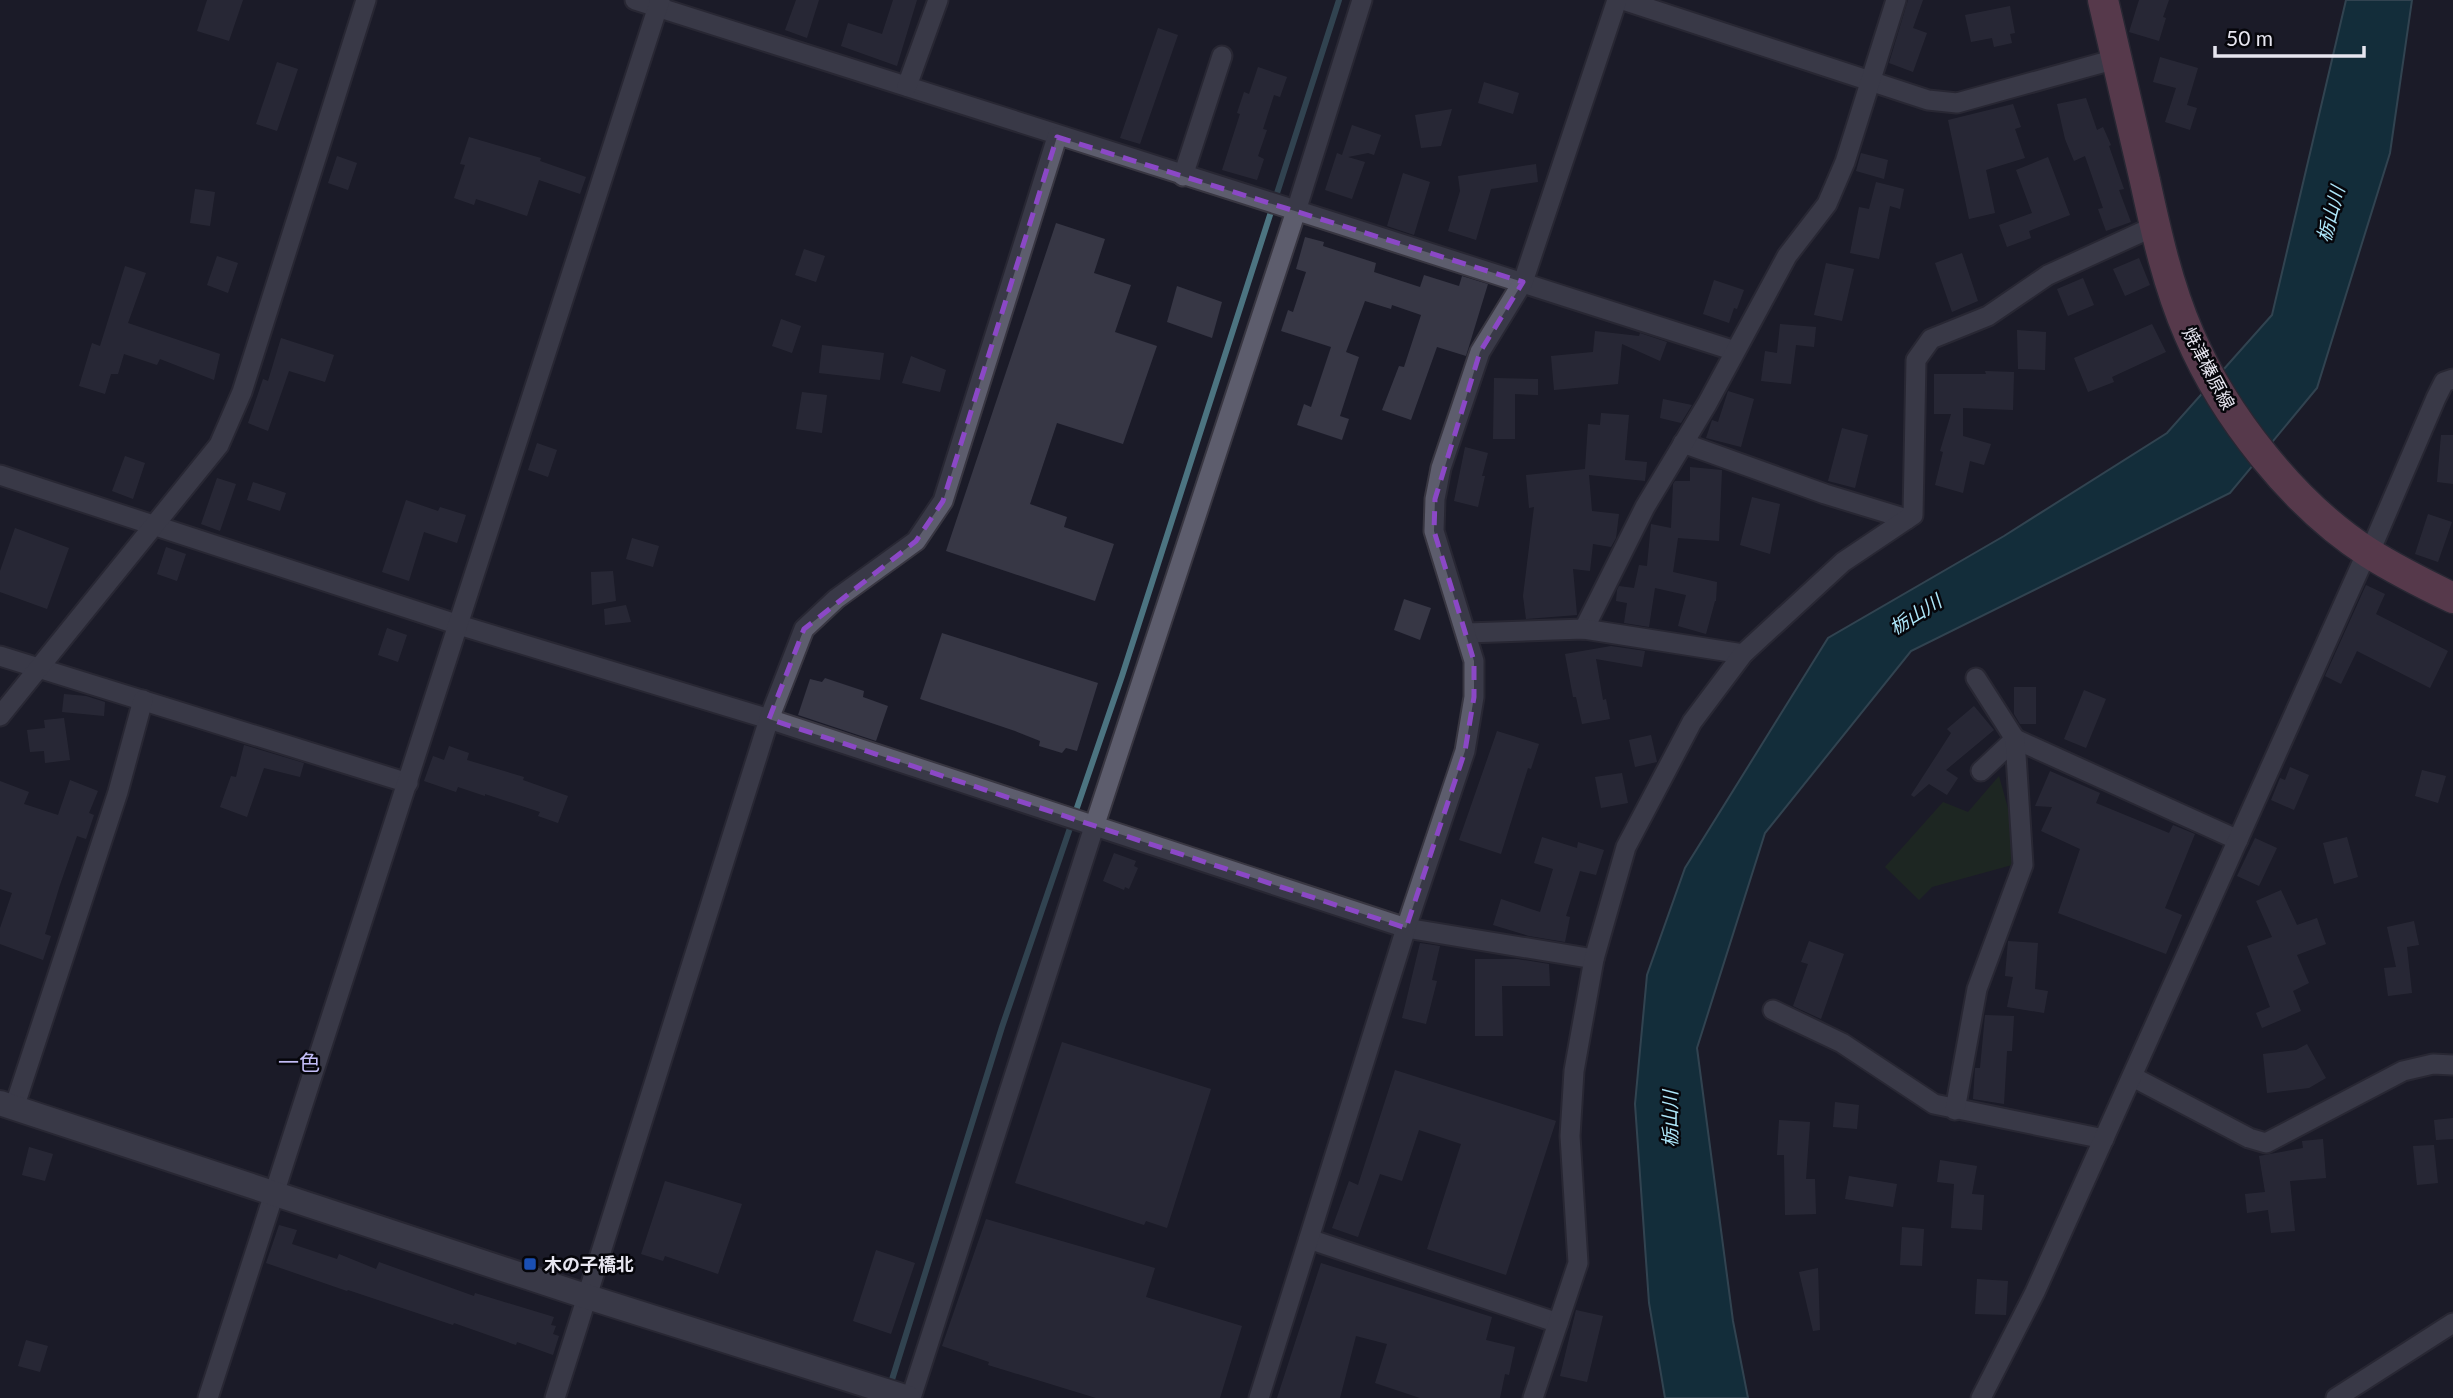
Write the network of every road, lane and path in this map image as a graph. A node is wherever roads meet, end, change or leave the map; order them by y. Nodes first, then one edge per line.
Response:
1 (366, 0) edge
2 (635, 0) edge
3 (939, 0) edge
4 (1362, 0) edge
5 (1617, 0) edge
6 (1623, 0) edge
7 (1896, 0) edge
8 (2104, 0) edge
9 (659, 4) edge
10 (1222, 56) dead end
11 (2116, 59) junction
12 (1871, 80) junction
13 (907, 86) junction
14 (1057, 136) junction
15 (1183, 176) junction
16 (1296, 211) junction
17 (2155, 226) junction
18 (1524, 282) junction
19 (1735, 351) junction
20 (2453, 379) edge
21 (1683, 443) junction
22 (0, 475) edge
23 (1907, 519) junction
24 (154, 527) junction
25 (2367, 552) junction
26 (2453, 598) edge
27 (459, 625) junction
28 (1584, 628) junction
29 (1467, 633) junction
30 (1743, 654) junction
31 (0, 656) edge
32 (38, 669) junction
33 (1976, 678) dead end
34 (143, 700) junction
35 (0, 716) edge
36 (769, 719) junction
37 (2015, 739) junction
38 (1981, 771) dead end
39 (408, 783) junction
40 (1090, 826) junction
41 (2238, 840) junction
42 (1406, 928) junction
43 (1594, 959) junction
44 (1773, 1010) dead end
45 (2453, 1065) edge
46 (2133, 1077) junction
47 (7, 1105) edge
48 (1955, 1110) junction
49 (2104, 1139) junction
50 (273, 1195) junction
51 (1309, 1239) junction
52 (588, 1297) junction
53 (1558, 1323) junction
54 (2453, 1323) edge
55 (208, 1398) edge
56 (555, 1398) edge
57 (909, 1398) edge
58 (1259, 1398) edge
59 (1533, 1398) edge
60 (1981, 1398) edge
61 (2336, 1398) edge

1 - 24 street
2 - 9 street
3 - 13 street
4 - 16 street
5 - 18 street
6 - 12 street
7 - 12 street
8 - 11 main road, 焼津榛原線
9 - 13 street
9 - 27 street
10 - 15 street
11 - 12 street
11 - 17 main road, 焼津榛原線
12 - 19 street
13 - 14 street
14 - 15 street
14 - 36 street
15 - 16 street
16 - 18 street
16 - 40 street
17 - 23 street
17 - 25 main road, 焼津榛原線
18 - 19 street
18 - 29 street
19 - 21 street
20 - 25 street
21 - 23 street
21 - 28 street
22 - 24 street
23 - 30 street
24 - 27 street
24 - 32 street
25 - 26 main road, 焼津榛原線
25 - 41 street
27 - 36 street
27 - 39 street
28 - 29 street
28 - 30 street
29 - 42 street
30 - 43 street
31 - 32 street
32 - 34 street
32 - 35 street
33 - 37 street
34 - 39 street
34 - 47 street
36 - 40 street
36 - 52 street
37 - 38 street
37 - 41 street
37 - 48 street
39 - 50 street
40 - 42 street
40 - 57 street
41 - 46 street
42 - 43 street
42 - 51 street
43 - 53 street
44 - 48 street
45 - 46 street
46 - 49 street
47 - 50 street
48 - 49 street
49 - 60 street
50 - 52 street
50 - 55 street
51 - 53 street
51 - 58 street
52 - 56 street
52 - 57 street
53 - 59 street
54 - 61 street

